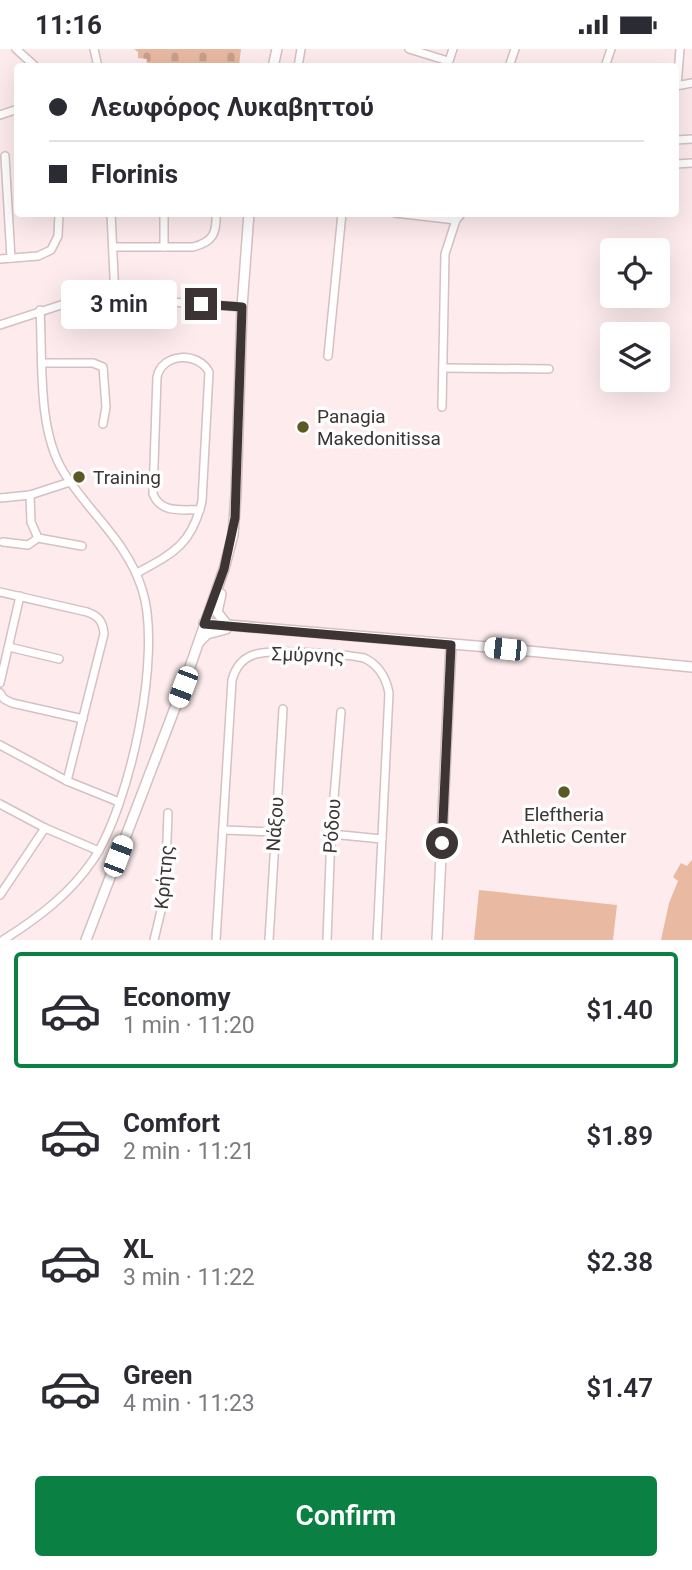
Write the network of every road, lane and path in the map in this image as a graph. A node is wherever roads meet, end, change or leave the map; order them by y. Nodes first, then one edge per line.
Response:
1 (16, 49) edge
2 (409, 49) edge
3 (32, 63) edge
4 (445, 63) edge
5 (5, 156) dead end
6 (59, 217) edge
7 (111, 217) edge
8 (164, 217) edge
9 (216, 217) edge
10 (249, 217) edge
11 (342, 217) edge
12 (459, 217) edge
13 (113, 247) junction
14 (164, 247) junction
15 (11, 258) junction
16 (0, 259) edge
17 (116, 298) junction
18 (242, 307) junction
19 (40, 310) junction
20 (0, 325) edge
21 (328, 356) dead end
22 (43, 363) junction
23 (443, 369) junction
24 (549, 369) dead end
25 (442, 407) dead end
26 (103, 424) dead end
27 (70, 482) junction
28 (30, 495) junction
29 (0, 498) edge
30 (200, 509) junction
31 (38, 538) junction
32 (3, 542) dead end
33 (82, 546) dead end
34 (226, 563) junction
35 (137, 573) junction
36 (0, 592) edge
37 (20, 596) junction
38 (204, 624) junction
39 (227, 625) junction
40 (242, 627) junction
41 (197, 645) junction
42 (451, 645) junction
43 (9, 647) junction
44 (59, 659) dead end
45 (692, 667) edge
46 (0, 683) edge
47 (0, 693) edge
48 (283, 709) dead end
49 (341, 712) dead end
50 (83, 719) junction
51 (0, 745) edge
52 (67, 781) junction
53 (119, 802) junction
54 (0, 804) edge
55 (168, 813) dead end
56 (45, 828) junction
57 (223, 830) junction
58 (274, 832) junction
59 (331, 834) junction
60 (382, 839) junction
61 (99, 851) junction
62 (0, 895) edge
63 (3, 940) edge
64 (86, 940) edge
65 (154, 940) edge
66 (216, 940) edge
67 (269, 940) edge
68 (327, 940) edge
69 (377, 940) edge
70 (437, 940) edge

1 - 3 street
2 - 4 street
5 - 15 street
6 - 15 street
7 - 13 street
8 - 14 street
9 - 14 street
10 - 18 main road
11 - 21 street
12 - 23 street
13 - 14 street
13 - 17 street
15 - 16 street
17 - 18 street
17 - 19 street
18 - 34 main road
19 - 20 street
19 - 22 street
22 - 26 street
22 - 27 street
23 - 24 street
23 - 25 street
27 - 28 street
27 - 35 street
28 - 29 street
28 - 31 street
30 - 30 street
30 - 35 street
31 - 32 street
31 - 33 street
34 - 38 main road
34 - 39 main road
35 - 53 street
36 - 37 street
37 - 43 street
37 - 50 street
38 - 39 main road
38 - 41 main road
39 - 40 main road
40 - 41 main road
40 - 42 main road
41 - 64 main road
42 - 45 main road
42 - 70 main road
43 - 44 street
43 - 46 street
47 - 50 street
48 - 58 street, Νάξου
49 - 59 street, Ρόδου
50 - 52 street
51 - 52 street
52 - 53 street
53 - 61 street
54 - 56 street
55 - 65 street, Κρήτης
56 - 61 street
56 - 62 street
57 - 58 street
57 - 60 street, Σμύρνης
57 - 66 street, Σμύρνης
58 - 67 street, Νάξου
59 - 60 street
59 - 68 street, Ρόδου
60 - 69 street, Σμύρνης
61 - 63 street

